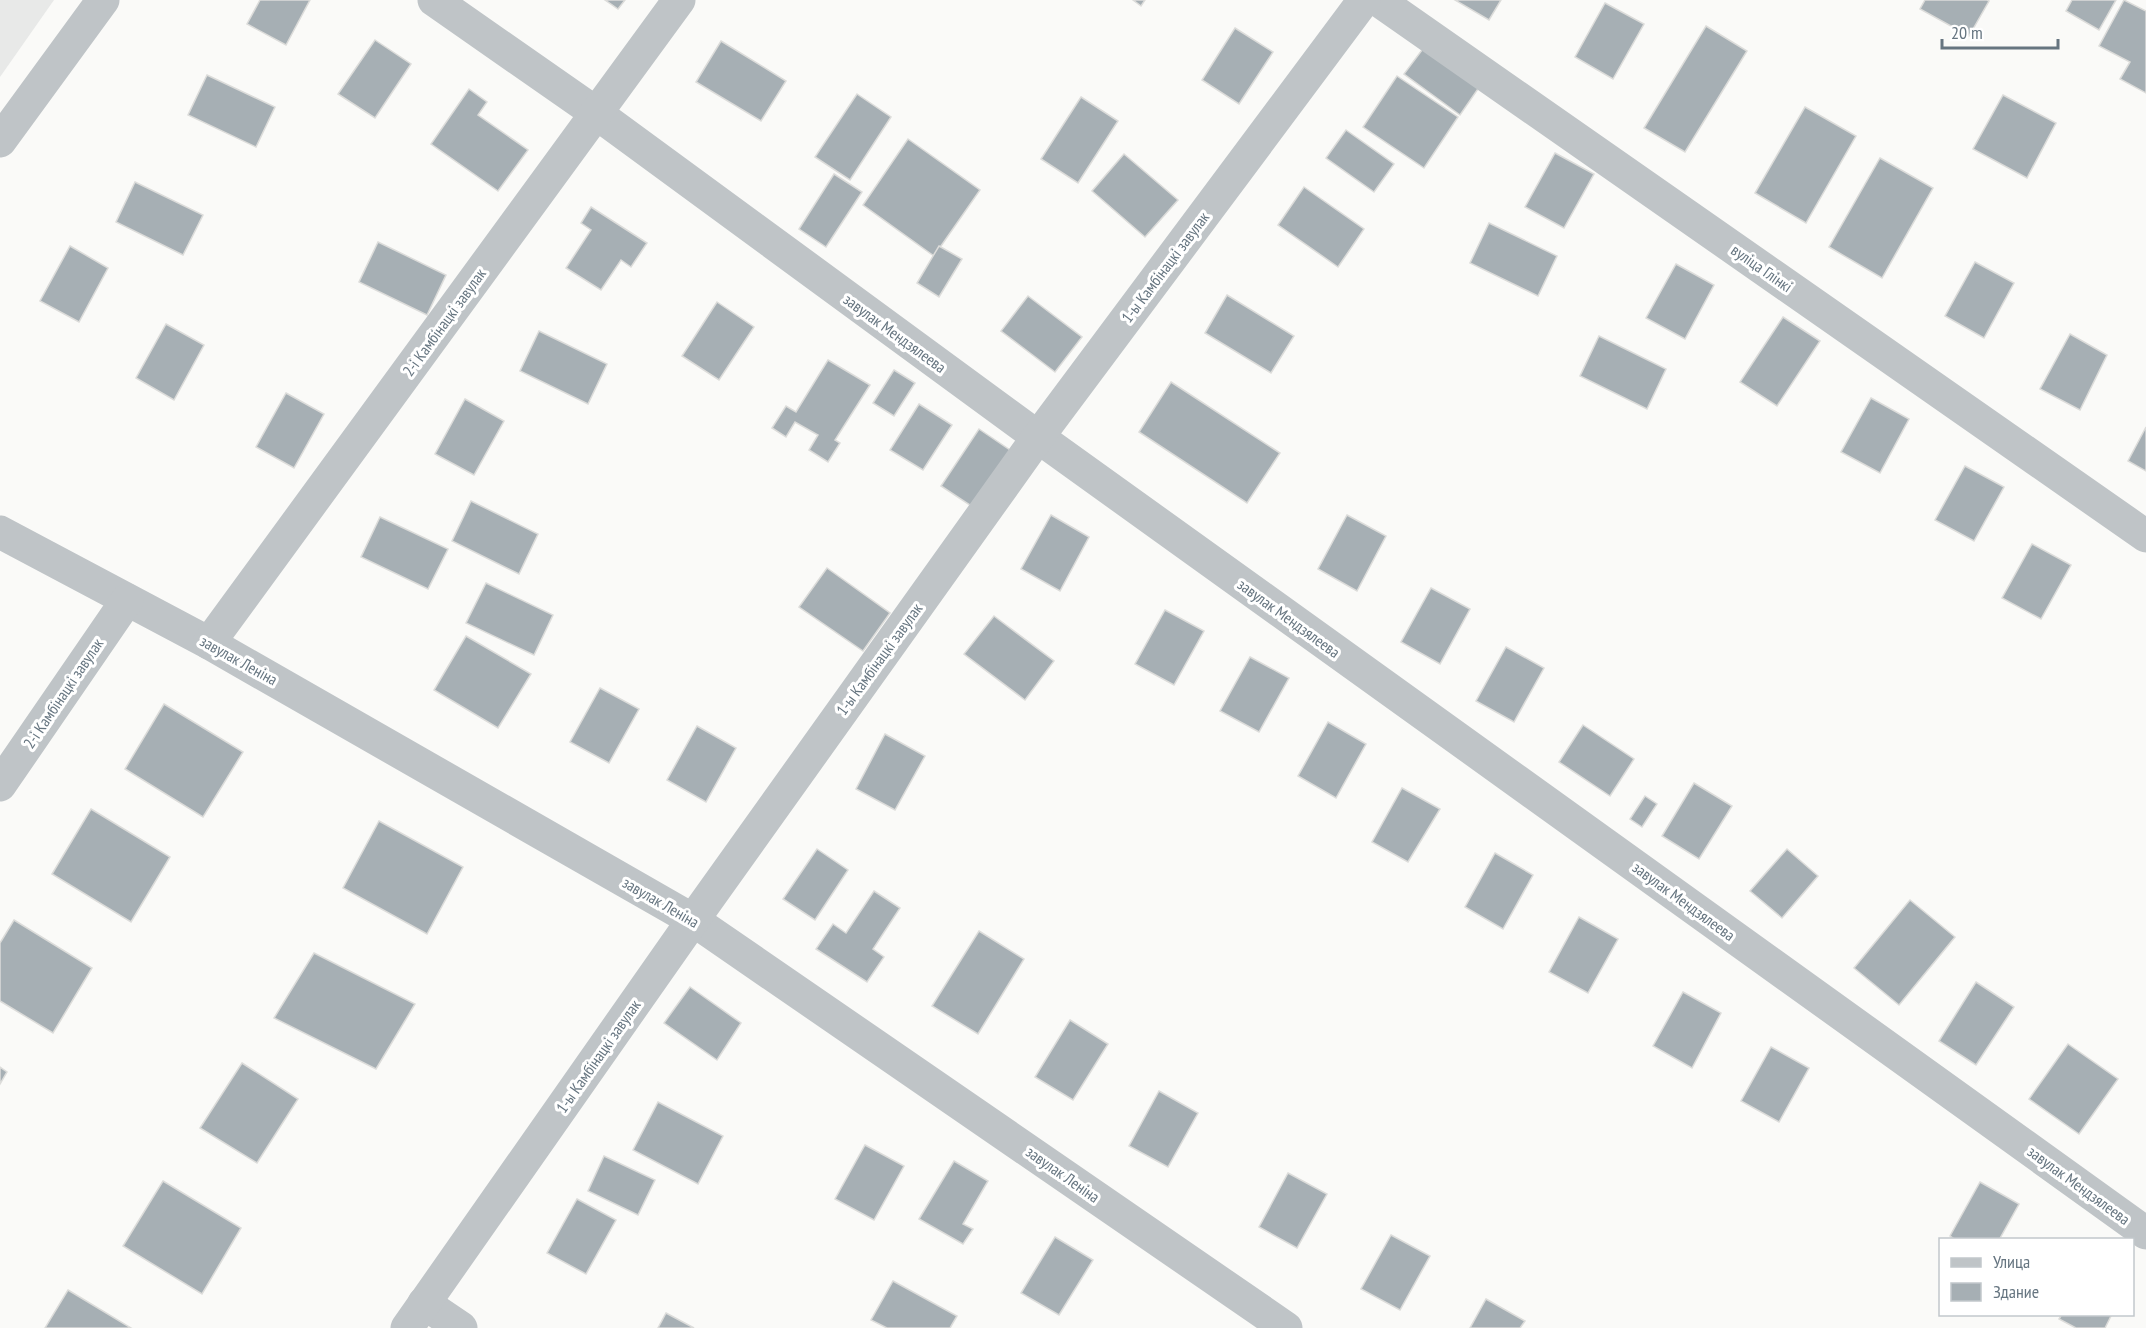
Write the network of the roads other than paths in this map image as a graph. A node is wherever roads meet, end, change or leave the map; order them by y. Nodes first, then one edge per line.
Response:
1 (103, 0) edge
2 (434, 0) edge
3 (679, 0) edge
4 (1364, 0) edge
5 (1378, 0) edge
6 (596, 113) junction
7 (0, 141) edge
8 (1038, 438) junction
9 (0, 532) edge
10 (2146, 536) edge
11 (127, 600) junction
12 (209, 643) junction
13 (0, 785) edge
14 (693, 920) junction
15 (2146, 1233) edge
16 (416, 1316) edge
17 (460, 1328) edge
18 (1286, 1328) edge

1 - 7 street
2 - 6 street, завулак Мендзялеева
3 - 6 street, 2-і Камбінацкі завулак
4 - 8 street, 1-ы Камбінацкі завулак
5 - 10 street, вуліца Глінкі
6 - 8 street, завулак Мендзялеева
6 - 12 street, 2-і Камбінацкі завулак
8 - 14 street, 1-ы Камбінацкі завулак
8 - 15 street, завулак Мендзялеева
9 - 11 street, завулак Леніна
11 - 12 street, завулак Леніна
11 - 13 street, 2-і Камбінацкі завулак
12 - 14 street, завулак Леніна
14 - 16 street, 1-ы Камбінацкі завулак
14 - 18 street, завулак Леніна
16 - 17 street

